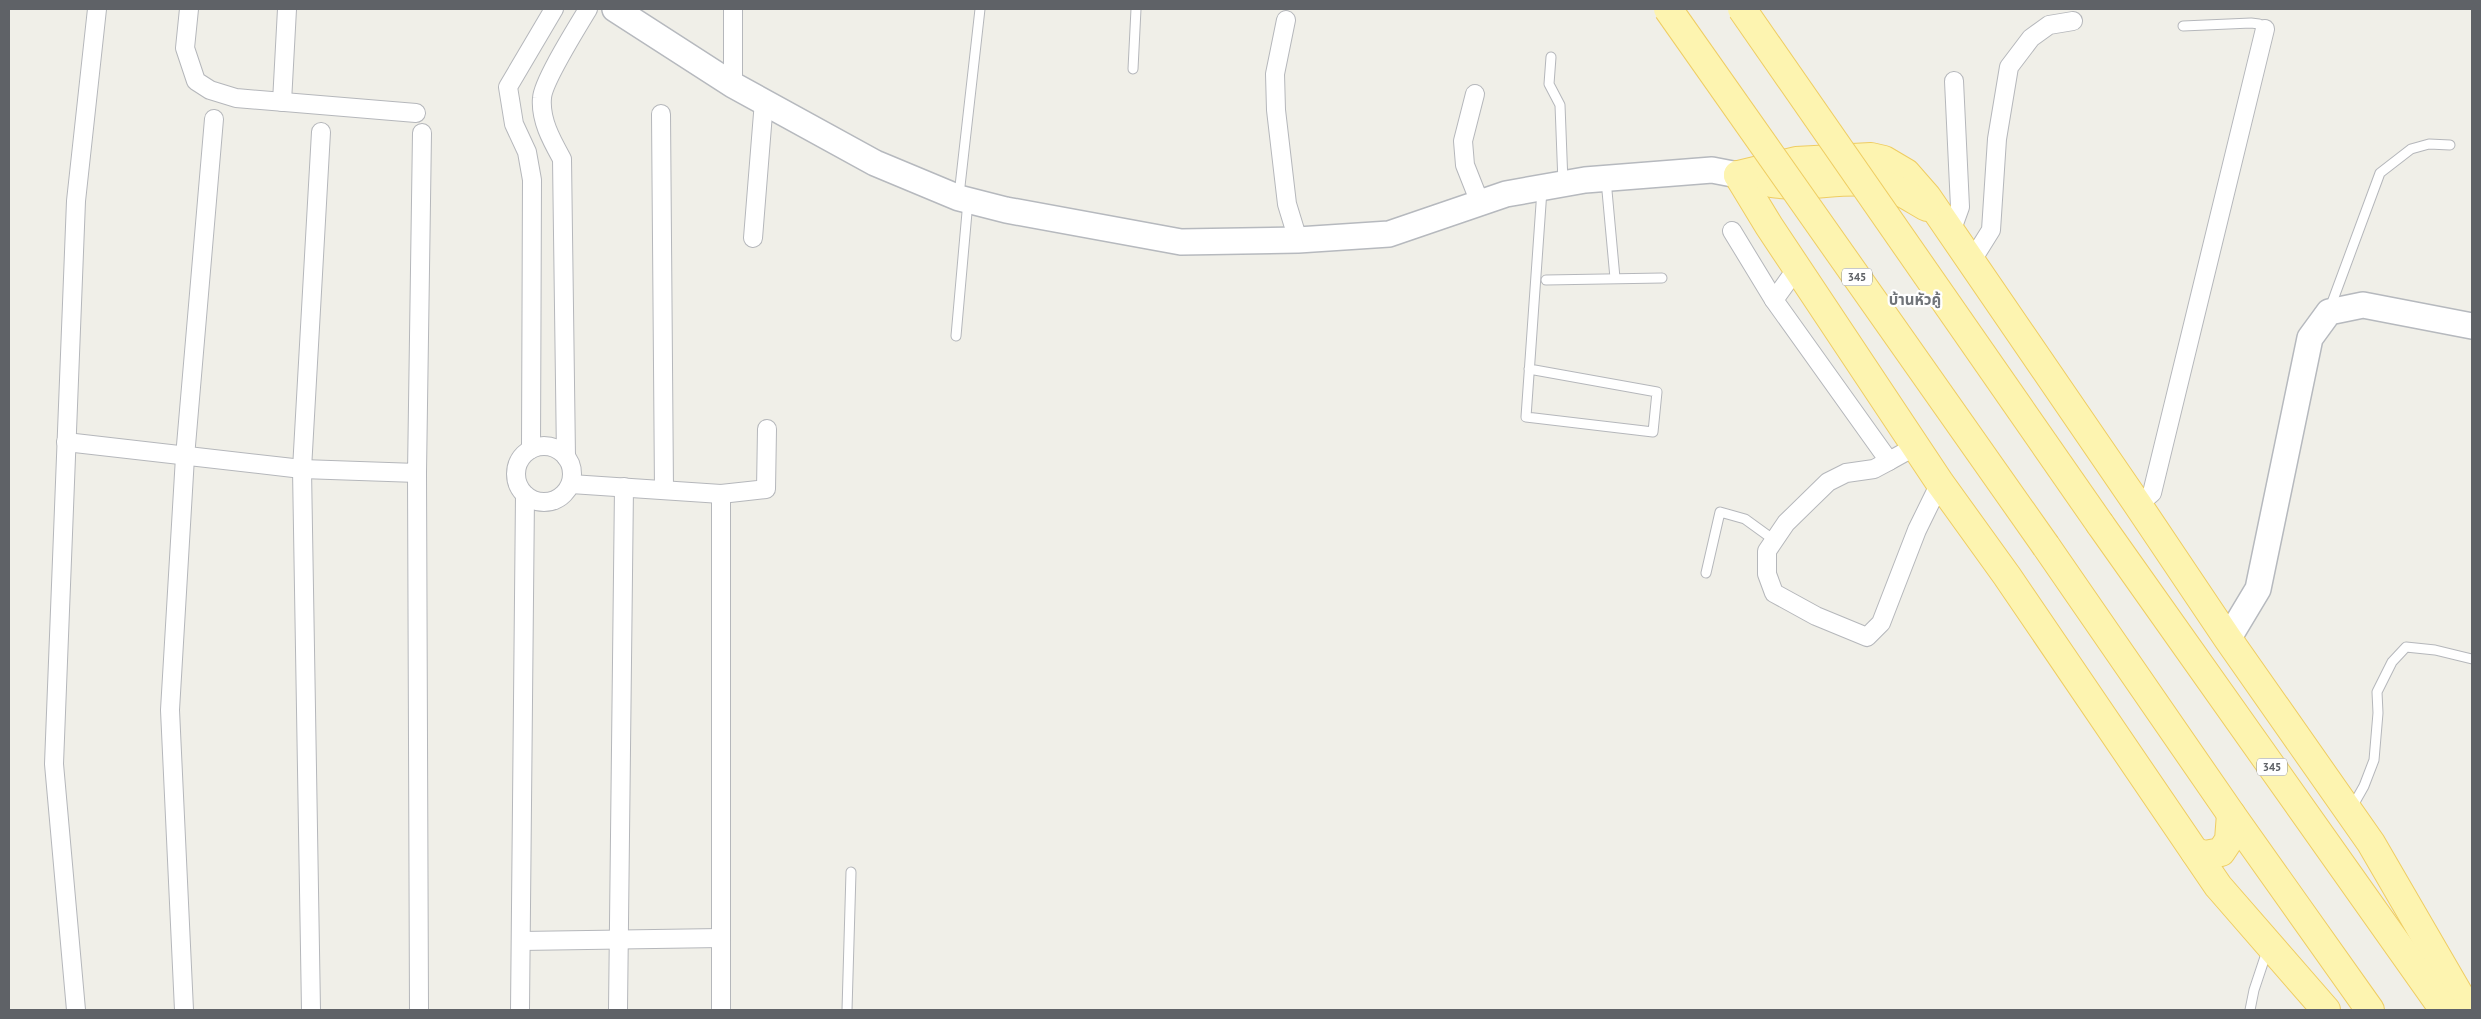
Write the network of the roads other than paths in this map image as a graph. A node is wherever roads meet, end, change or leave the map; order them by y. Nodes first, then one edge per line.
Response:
1 (97, 9) edge
2 (189, 9) edge
3 (287, 9) edge
4 (554, 9) edge
5 (588, 9) edge
6 (615, 9) edge
7 (733, 9) edge
8 (980, 9) edge
9 (1136, 9) edge
10 (1668, 9) edge
11 (1742, 9) edge
12 (1286, 20) dead end
13 (2073, 21) dead end
14 (2183, 26) dead end
15 (2265, 29) joint
16 (1551, 57) dead end
17 (1132, 70) dead end
18 (1954, 81) dead end
19 (733, 85) junction
20 (1475, 94) dead end
21 (764, 101) junction
22 (282, 102) junction
23 (416, 113) dead end
24 (661, 114) dead end
25 (214, 120) dead end
26 (321, 132) dead end
27 (422, 133) dead end
28 (2450, 145) dead end
29 (1738, 174) junction
30 (1606, 178) junction
31 (1552, 186) junction
32 (963, 199) junction
33 (1480, 203) junction
34 (1944, 222) junction
35 (1732, 231) dead end
36 (753, 238) dead end
37 (1298, 240) junction
38 (1971, 262) junction
39 (1797, 268) junction
40 (1615, 278) junction
41 (1662, 278) dead end
42 (1546, 280) dead end
43 (1774, 300) junction
44 (2329, 312) junction
45 (2472, 326) edge
46 (956, 336) dead end
47 (1529, 369) junction
48 (766, 429) dead end
49 (66, 442) junction
50 (1916, 446) junction
51 (531, 449) junction
52 (185, 457) junction
53 (566, 457) junction
54 (1890, 461) junction
55 (302, 469) junction
56 (417, 473) junction
57 (1940, 483) junction
58 (570, 484) junction
59 (624, 487) junction
60 (664, 490) junction
61 (721, 494) junction
62 (525, 495) junction
63 (2138, 505) junction
64 (1774, 540) junction
65 (1706, 573) dead end
66 (2228, 640) junction
67 (2472, 659) edge
68 (2344, 804) junction
69 (2231, 814) junction
70 (2310, 821) junction
71 (2195, 852) junction
72 (851, 872) dead end
73 (721, 938) junction
74 (619, 939) junction
75 (521, 941) junction
76 (2269, 945) junction
77 (2314, 1001) edge
78 (76, 1010) edge
79 (184, 1010) edge
80 (311, 1010) edge
81 (419, 1010) edge
82 (520, 1010) edge
83 (618, 1010) edge
84 (721, 1010) edge
85 (847, 1010) edge
86 (2250, 1010) edge
87 (2370, 1010) edge
88 (2444, 1010) edge
89 (2468, 1010) edge

1 - 49 street
2 - 22 street
3 - 22 street
4 - 51 street
5 - 53 street
6 - 19 street
7 - 19 street
8 - 32 lane
9 - 17 lane
10 - 69 main road, 345, bridge
11 - 70 main road, 345, bridge
12 - 37 street
13 - 38 street
14 - 15 lane
15 - 63 street
16 - 31 lane
18 - 34 street
19 - 21 street
20 - 33 street
21 - 32 street
21 - 36 street
22 - 23 street
24 - 60 street
25 - 52 street
26 - 55 street
27 - 56 street
28 - 44 lane
29 - 30 street
29 - 34 main road
29 - 39 main road
30 - 31 street
30 - 40 lane
31 - 33 street
31 - 47 lane
32 - 37 street
32 - 46 lane
33 - 37 street
34 - 38 main road
35 - 43 street
38 - 63 main road
39 - 43 street
39 - 50 main road
40 - 41 lane
40 - 42 lane
43 - 54 street
44 - 45 street
44 - 66 street
47 - 47 lane
48 - 61 street
49 - 52 street
49 - 78 street
50 - 54 street
50 - 57 main road
51 - 53 street
51 - 62 street
52 - 55 street
52 - 79 street
53 - 58 street
54 - 64 street
55 - 56 street
55 - 80 street
56 - 81 street
57 - 64 street
57 - 71 main road
58 - 59 street
58 - 62 street
59 - 60 street
59 - 74 street
60 - 61 street
61 - 73 street
62 - 75 street
63 - 66 main road
64 - 65 lane
66 - 68 main road
67 - 68 lane
68 - 70 main road
68 - 89 main road
69 - 71 main road
69 - 87 main road, 345
70 - 88 main road, 345
71 - 76 main road
72 - 85 lane
73 - 74 street
73 - 84 street
74 - 75 street
74 - 83 street
75 - 82 street
76 - 77 main road
76 - 86 lane

